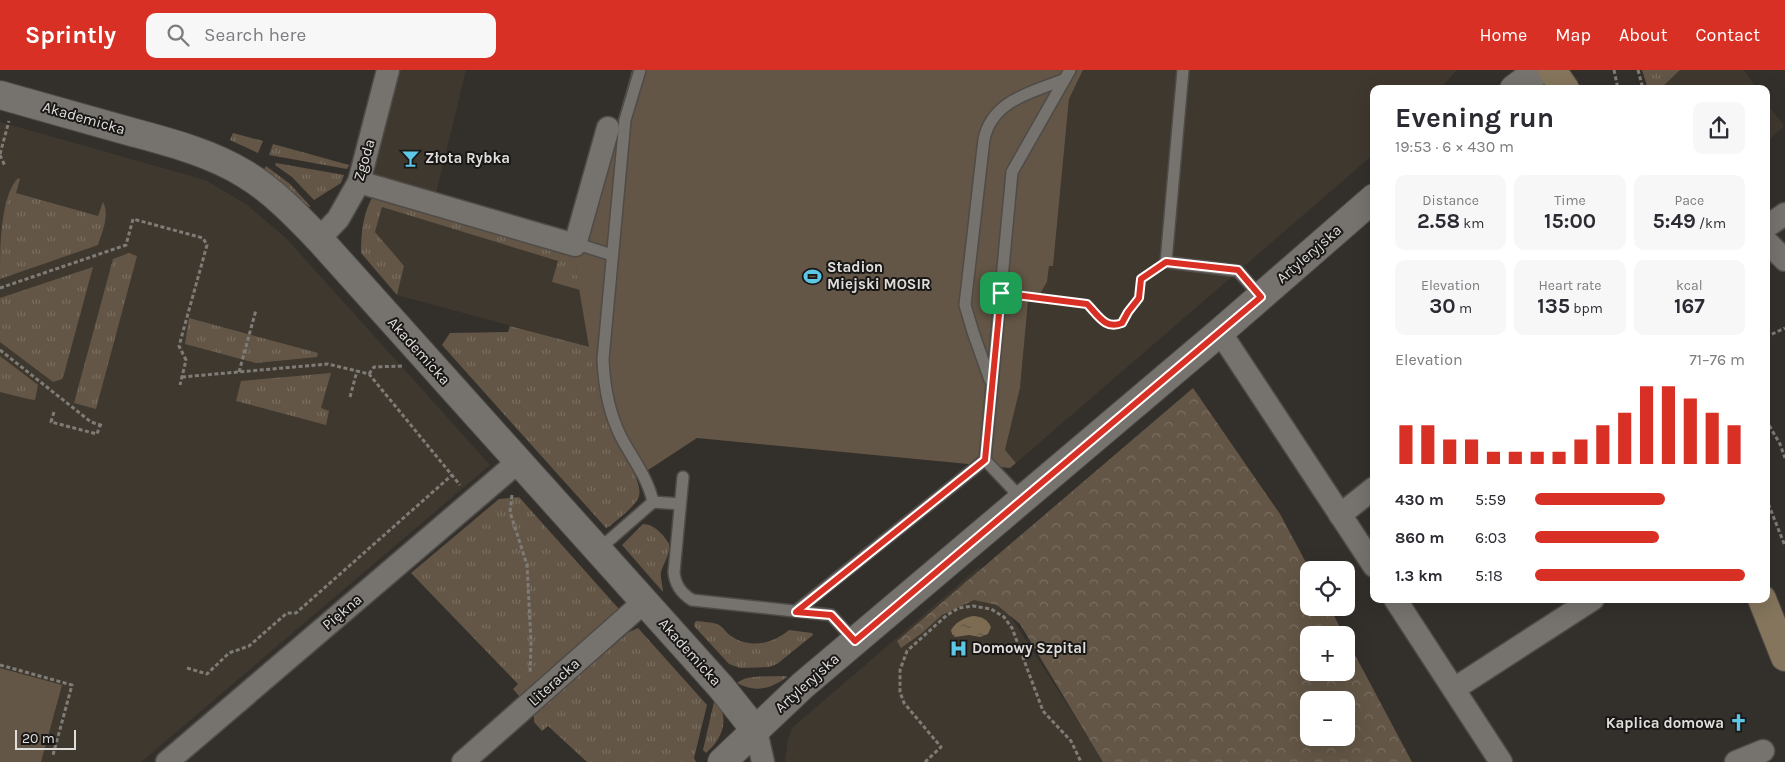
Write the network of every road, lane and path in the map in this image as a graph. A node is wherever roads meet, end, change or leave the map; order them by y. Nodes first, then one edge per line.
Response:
1 (388, 70) edge
2 (640, 70) edge
3 (1183, 70) edge
4 (1539, 70) edge
5 (1551, 70) edge
6 (1614, 70) edge
7 (1638, 70) edge
8 (1068, 75) edge
9 (1519, 85) edge
10 (1553, 85) edge
11 (1562, 85) edge
12 (1617, 85) edge
13 (1643, 85) edge
14 (5, 106) edge
15 (608, 128) dead end
16 (0, 155) edge
17 (5, 166) dead end
18 (359, 182) junction
19 (1370, 202) edge
20 (1785, 214) edge
21 (1770, 224) edge
22 (319, 239) junction
23 (575, 245) junction
24 (1770, 245) edge
25 (612, 255) junction
26 (1785, 260) edge
27 (1166, 262) junction
28 (0, 288) edge
29 (1001, 293) junction
30 (1261, 297) junction
31 (256, 310) dead end
32 (1785, 328) edge
33 (1220, 332) junction
34 (1770, 335) edge
35 (0, 350) edge
36 (357, 371) junction
37 (239, 372) junction
38 (182, 377) junction
39 (992, 384) junction
40 (180, 385) dead end
41 (350, 398) dead end
42 (54, 412) dead end
43 (1770, 427) edge
44 (1785, 458) edge
45 (985, 460) junction
46 (518, 462) junction
47 (452, 475) junction
48 (682, 477) dead end
49 (1370, 491) edge
50 (512, 494) dead end
51 (1022, 499) junction
52 (473, 501) junction
53 (653, 502) junction
54 (680, 504) junction
55 (1770, 508) edge
56 (1340, 514) junction
57 (1785, 546) edge
58 (598, 550) junction
59 (1370, 560) edge
60 (644, 602) junction
61 (1398, 603) edge
62 (1586, 603) edge
63 (1764, 603) edge
64 (796, 612) junction
65 (855, 641) junction
66 (1785, 657) edge
67 (0, 665) edge
68 (187, 668) dead end
69 (1454, 689) junction
70 (528, 705) junction
71 (756, 731) junction
72 (1763, 751) dead end
73 (53, 755) dead end
74 (167, 762) edge
75 (463, 762) edge
76 (722, 762) edge
77 (763, 762) edge
78 (925, 762) edge
79 (1081, 762) edge
80 (1501, 762) edge
81 (1736, 762) edge

1 - 18 street, Zgoda
2 - 25 lane
3 - 27 lane
4 - 9 street
5 - 10 main road
5 - 11 main road
6 - 12 path
7 - 13 path
8 - 29 lane
8 - 39 lane
14 - 16 path
14 - 22 street, Akademicka
15 - 23 street
16 - 17 path
18 - 22 street, Zgoda
18 - 23 street
19 - 30 street, Artyleryjska
20 - 21 street
22 - 46 street, Akademicka
23 - 25 lane
24 - 26 street
25 - 53 lane
27 - 29 path
27 - 30 lane
28 - 38 path
29 - 39 lane
30 - 33 street, Artyleryjska
31 - 37 path
32 - 34 path
33 - 51 street, Artyleryjska
33 - 56 street
35 - 42 path
36 - 37 path
36 - 41 path
36 - 47 path
37 - 38 path
38 - 40 path
39 - 45 lane
43 - 44 path
45 - 51 lane
45 - 64 lane
46 - 52 street, Piękna
46 - 58 street, Akademicka
47 - 52 path
47 - 68 path
48 - 54 lane
49 - 56 street
50 - 70 path
51 - 65 street, Artyleryjska
52 - 74 street, Piękna
53 - 54 lane
53 - 58 lane
54 - 64 lane
55 - 57 path
56 - 59 street
58 - 60 street, Akademicka
60 - 70 street, Literacka
60 - 71 street, Akademicka
61 - 69 street
62 - 69 street
63 - 66 main road
64 - 65 lane
65 - 71 street, Artyleryjska
67 - 73 path
69 - 80 street
70 - 75 street, Literacka
71 - 76 street, Artyleryjska
71 - 77 street
72 - 81 street
78 - 79 path

